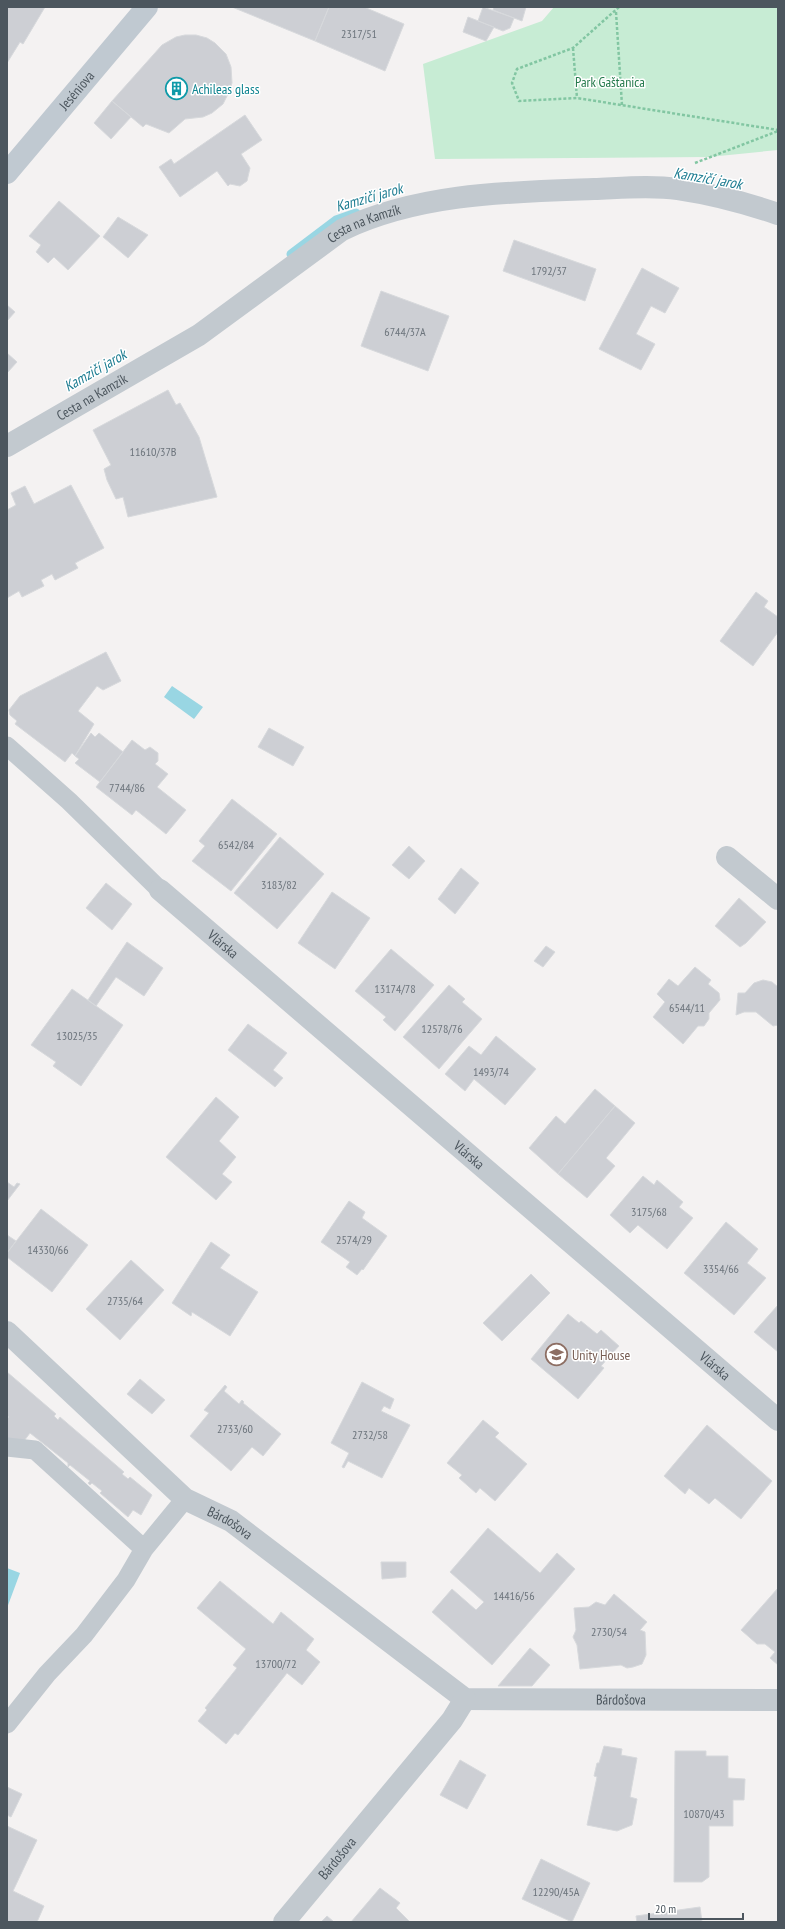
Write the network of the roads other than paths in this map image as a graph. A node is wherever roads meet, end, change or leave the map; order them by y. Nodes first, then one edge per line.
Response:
1 (147, 7) edge
2 (7, 173) edge
3 (778, 214) edge
4 (7, 446) edge
5 (7, 746) edge
6 (727, 857) dead end
7 (160, 890) joint
8 (778, 899) edge
9 (7, 1332) edge
10 (778, 1420) edge
11 (7, 1448) edge
12 (184, 1499) junction
13 (144, 1549) junction
14 (465, 1699) junction
15 (778, 1700) edge
16 (7, 1724) edge
17 (284, 1922) edge

1 - 2 street, Jeséniova
3 - 4 street, Cesta na Kamzík
5 - 7 lane
6 - 8 street
7 - 10 street, Vlárska
9 - 12 street, Bárdošova
11 - 13 lane
12 - 13 lane
12 - 14 street, Bárdošova
13 - 16 lane
14 - 15 street, Bárdošova
14 - 17 street, Bárdošova

